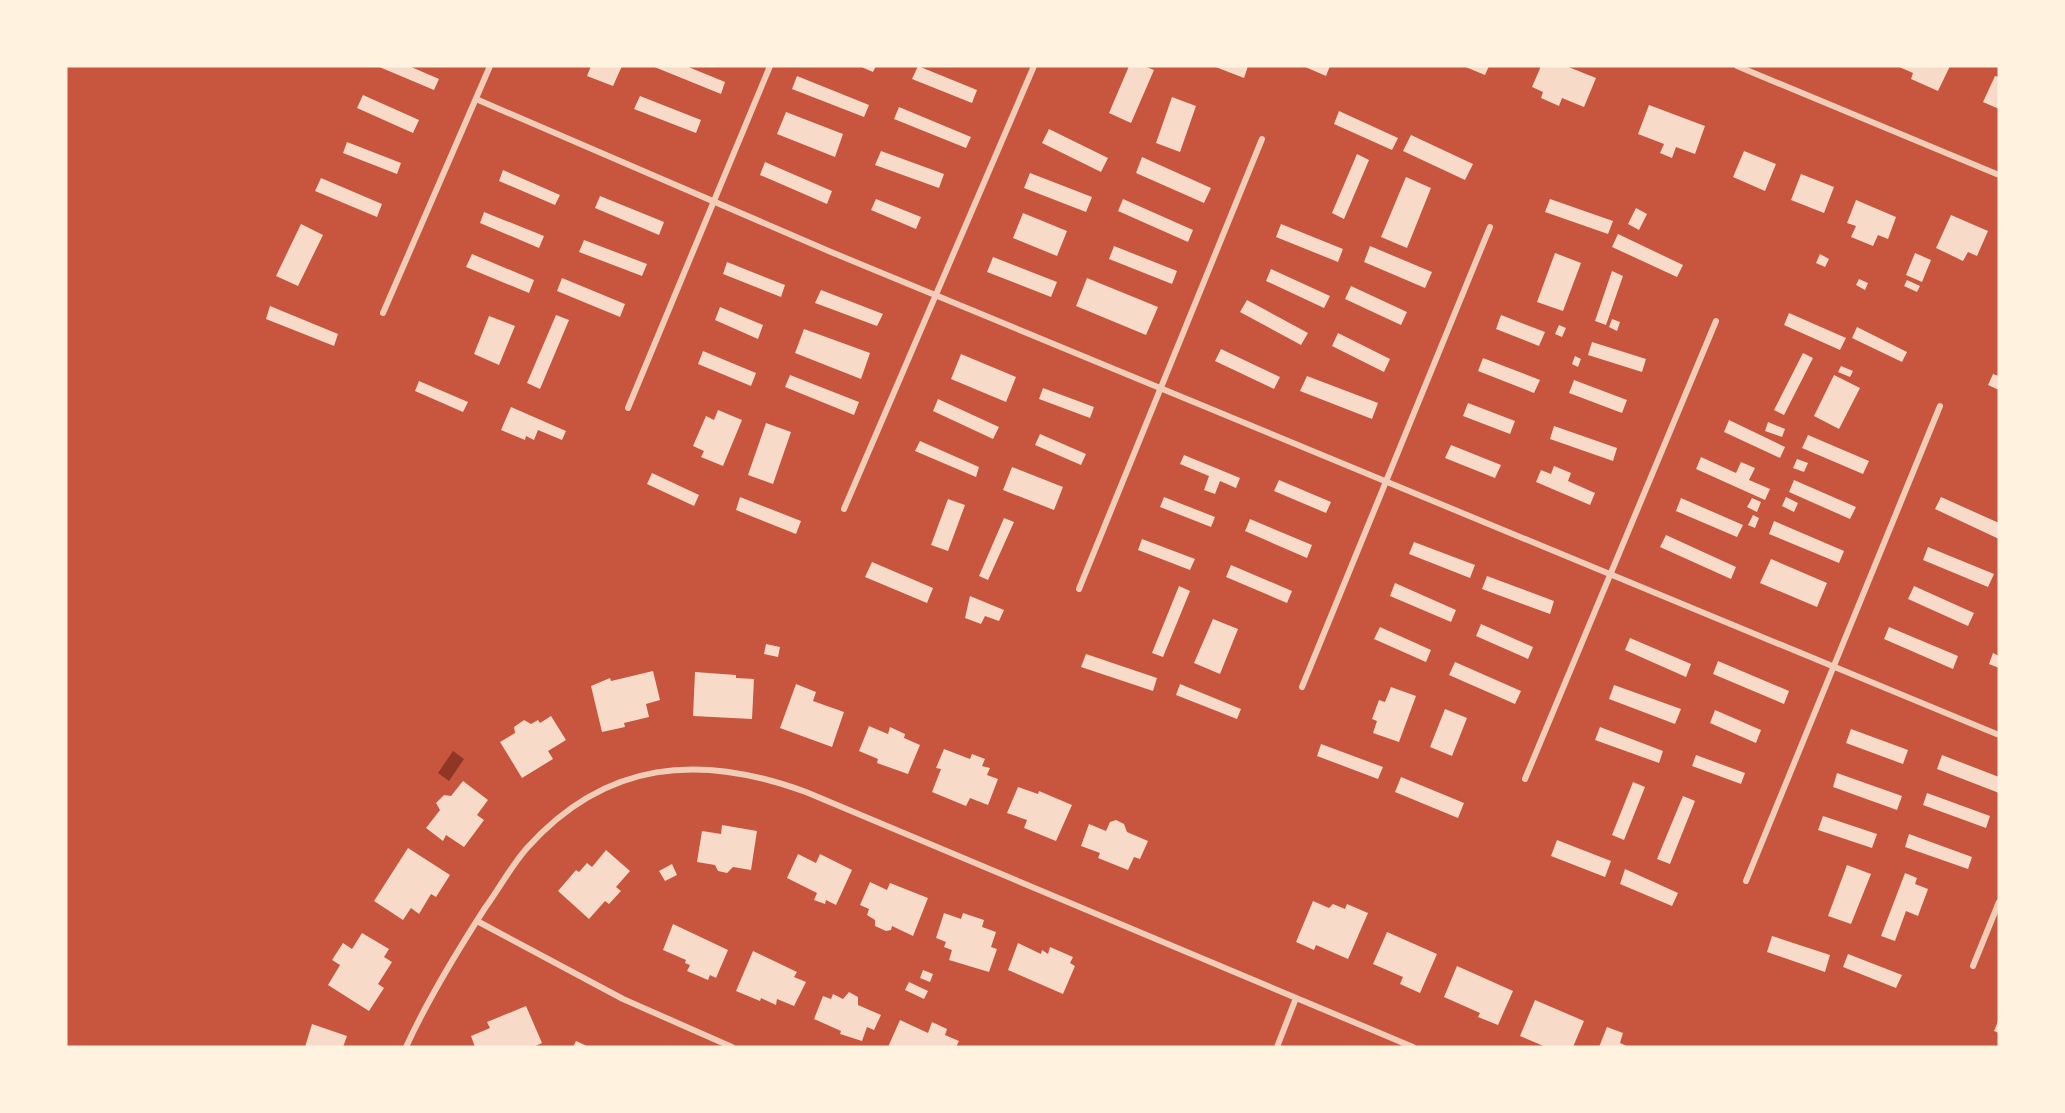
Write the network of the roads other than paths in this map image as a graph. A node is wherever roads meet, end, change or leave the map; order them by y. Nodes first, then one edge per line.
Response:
1 (490, 66) edge
2 (770, 66) edge
3 (1034, 66) edge
4 (1737, 66) edge
5 (476, 99) junction
6 (1262, 140) dead end
7 (1999, 175) edge
8 (714, 202) junction
9 (1490, 227) dead end
10 (936, 296) junction
11 (383, 313) dead end
12 (1716, 321) dead end
13 (1161, 389) junction
14 (1940, 406) dead end
15 (628, 408) dead end
16 (1386, 482) junction
17 (844, 509) dead end
18 (1610, 574) junction
19 (1079, 589) dead end
20 (1834, 667) junction
21 (1302, 687) dead end
22 (1999, 735) edge
23 (1525, 779) dead end
24 (1746, 881) dead end
25 (1999, 902) edge
26 (477, 921) junction
27 (1973, 966) dead end
28 (1296, 998) junction
29 (406, 1047) edge
30 (732, 1047) edge
31 (1277, 1047) edge
32 (1413, 1047) edge

1 - 5 street
2 - 8 street
3 - 10 street
4 - 7 street
5 - 8 street
5 - 11 street
6 - 13 street
8 - 10 street
8 - 15 street
9 - 16 street
10 - 13 street
10 - 17 street
12 - 18 street
13 - 16 street
13 - 19 street
14 - 20 street
16 - 18 street
16 - 21 street
18 - 20 street
18 - 23 street
20 - 22 street
20 - 24 street
25 - 27 street
26 - 28 street
26 - 29 street
26 - 30 street
28 - 31 street
28 - 32 street

